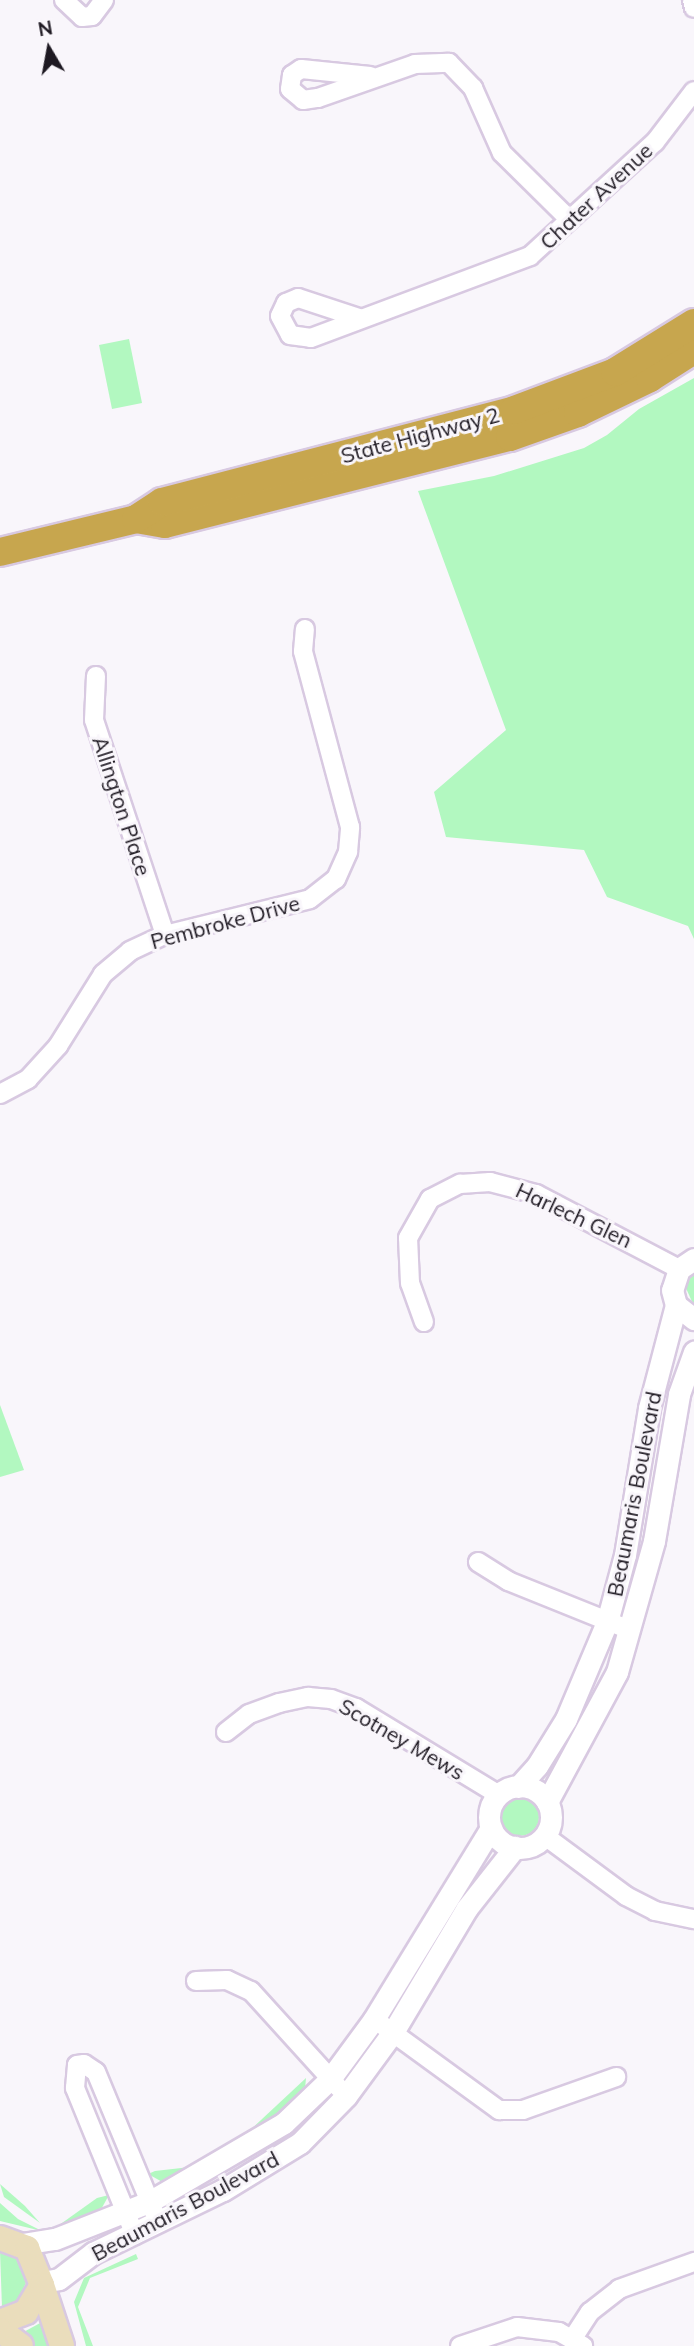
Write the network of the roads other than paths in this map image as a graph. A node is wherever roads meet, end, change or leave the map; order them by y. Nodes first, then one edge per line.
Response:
1 (64, 0) edge
2 (104, 0) edge
3 (692, 0) edge
4 (694, 8) edge
5 (370, 76) dead end
6 (694, 91) edge
7 (569, 219) junction
8 (359, 318) dead end
9 (694, 323) edge
10 (694, 349) edge
11 (136, 519) junction
12 (0, 552) edge
13 (304, 629) dead end
14 (96, 676) dead end
15 (165, 935) junction
16 (0, 1094) edge
17 (686, 1264) edge
18 (676, 1305) junction
19 (694, 1319) edge
20 (424, 1322) dead end
21 (694, 1352) edge
22 (478, 1562) dead end
23 (607, 1622) junction
24 (630, 1630) junction
25 (226, 1732) dead end
26 (508, 1791) junction
27 (547, 1802) junction
28 (491, 1828) junction
29 (545, 1836) junction
30 (515, 1847) junction
31 (694, 1919) edge
32 (196, 1981) dead end
33 (374, 2019) junction
34 (393, 2032) junction
35 (616, 2077) dead end
36 (330, 2079) junction
37 (346, 2096) junction
38 (149, 2202) junction
39 (125, 2213) junction
40 (159, 2222) junction
41 (135, 2235) junction
42 (7, 2239) edge
43 (694, 2262) edge
44 (42, 2284) junction
45 (0, 2322) edge
46 (0, 2330) edge
47 (578, 2342) edge
48 (21, 2346) edge
49 (62, 2346) edge
50 (460, 2346) edge

1 - 2 street
3 - 4 street
5 - 7 street
6 - 7 street, Chater Avenue
7 - 8 street, Chater Avenue
9 - 11 highway, State Highway 2
10 - 11 highway, State Highway 2
11 - 12 highway, State Highway 2
13 - 15 street, Pembroke Drive
14 - 15 street, Allington Place
15 - 16 street, Pembroke Drive
17 - 18 street, Beaumaris Boulevard
17 - 20 street, Harlech Glen
18 - 19 street
18 - 23 street, Beaumaris Boulevard
21 - 24 street, Beaumaris Boulevard
22 - 23 street
23 - 24 street
23 - 26 street, Beaumaris Boulevard
24 - 27 street, Beaumaris Boulevard
25 - 26 street, Scotney Mews
26 - 27 street
26 - 28 street
27 - 29 street
28 - 30 street
28 - 33 street, Beaumaris Boulevard
29 - 30 street
29 - 31 street
30 - 34 street, Beaumaris Boulevard
32 - 36 street
33 - 34 street
33 - 36 street, Beaumaris Boulevard
34 - 35 street
34 - 37 street, Beaumaris Boulevard
36 - 37 street
36 - 38 street, Beaumaris Boulevard
37 - 40 street, Beaumaris Boulevard
38 - 39 street, Beaumaris Boulevard
38 - 39 street
38 - 40 street
39 - 41 street
39 - 42 street, Beaumaris Boulevard
40 - 41 street, Beaumaris Boulevard
41 - 44 street, Beaumaris Boulevard
42 - 44 main road
43 - 47 street
44 - 45 main road
44 - 49 main road
46 - 48 main road
47 - 50 street

